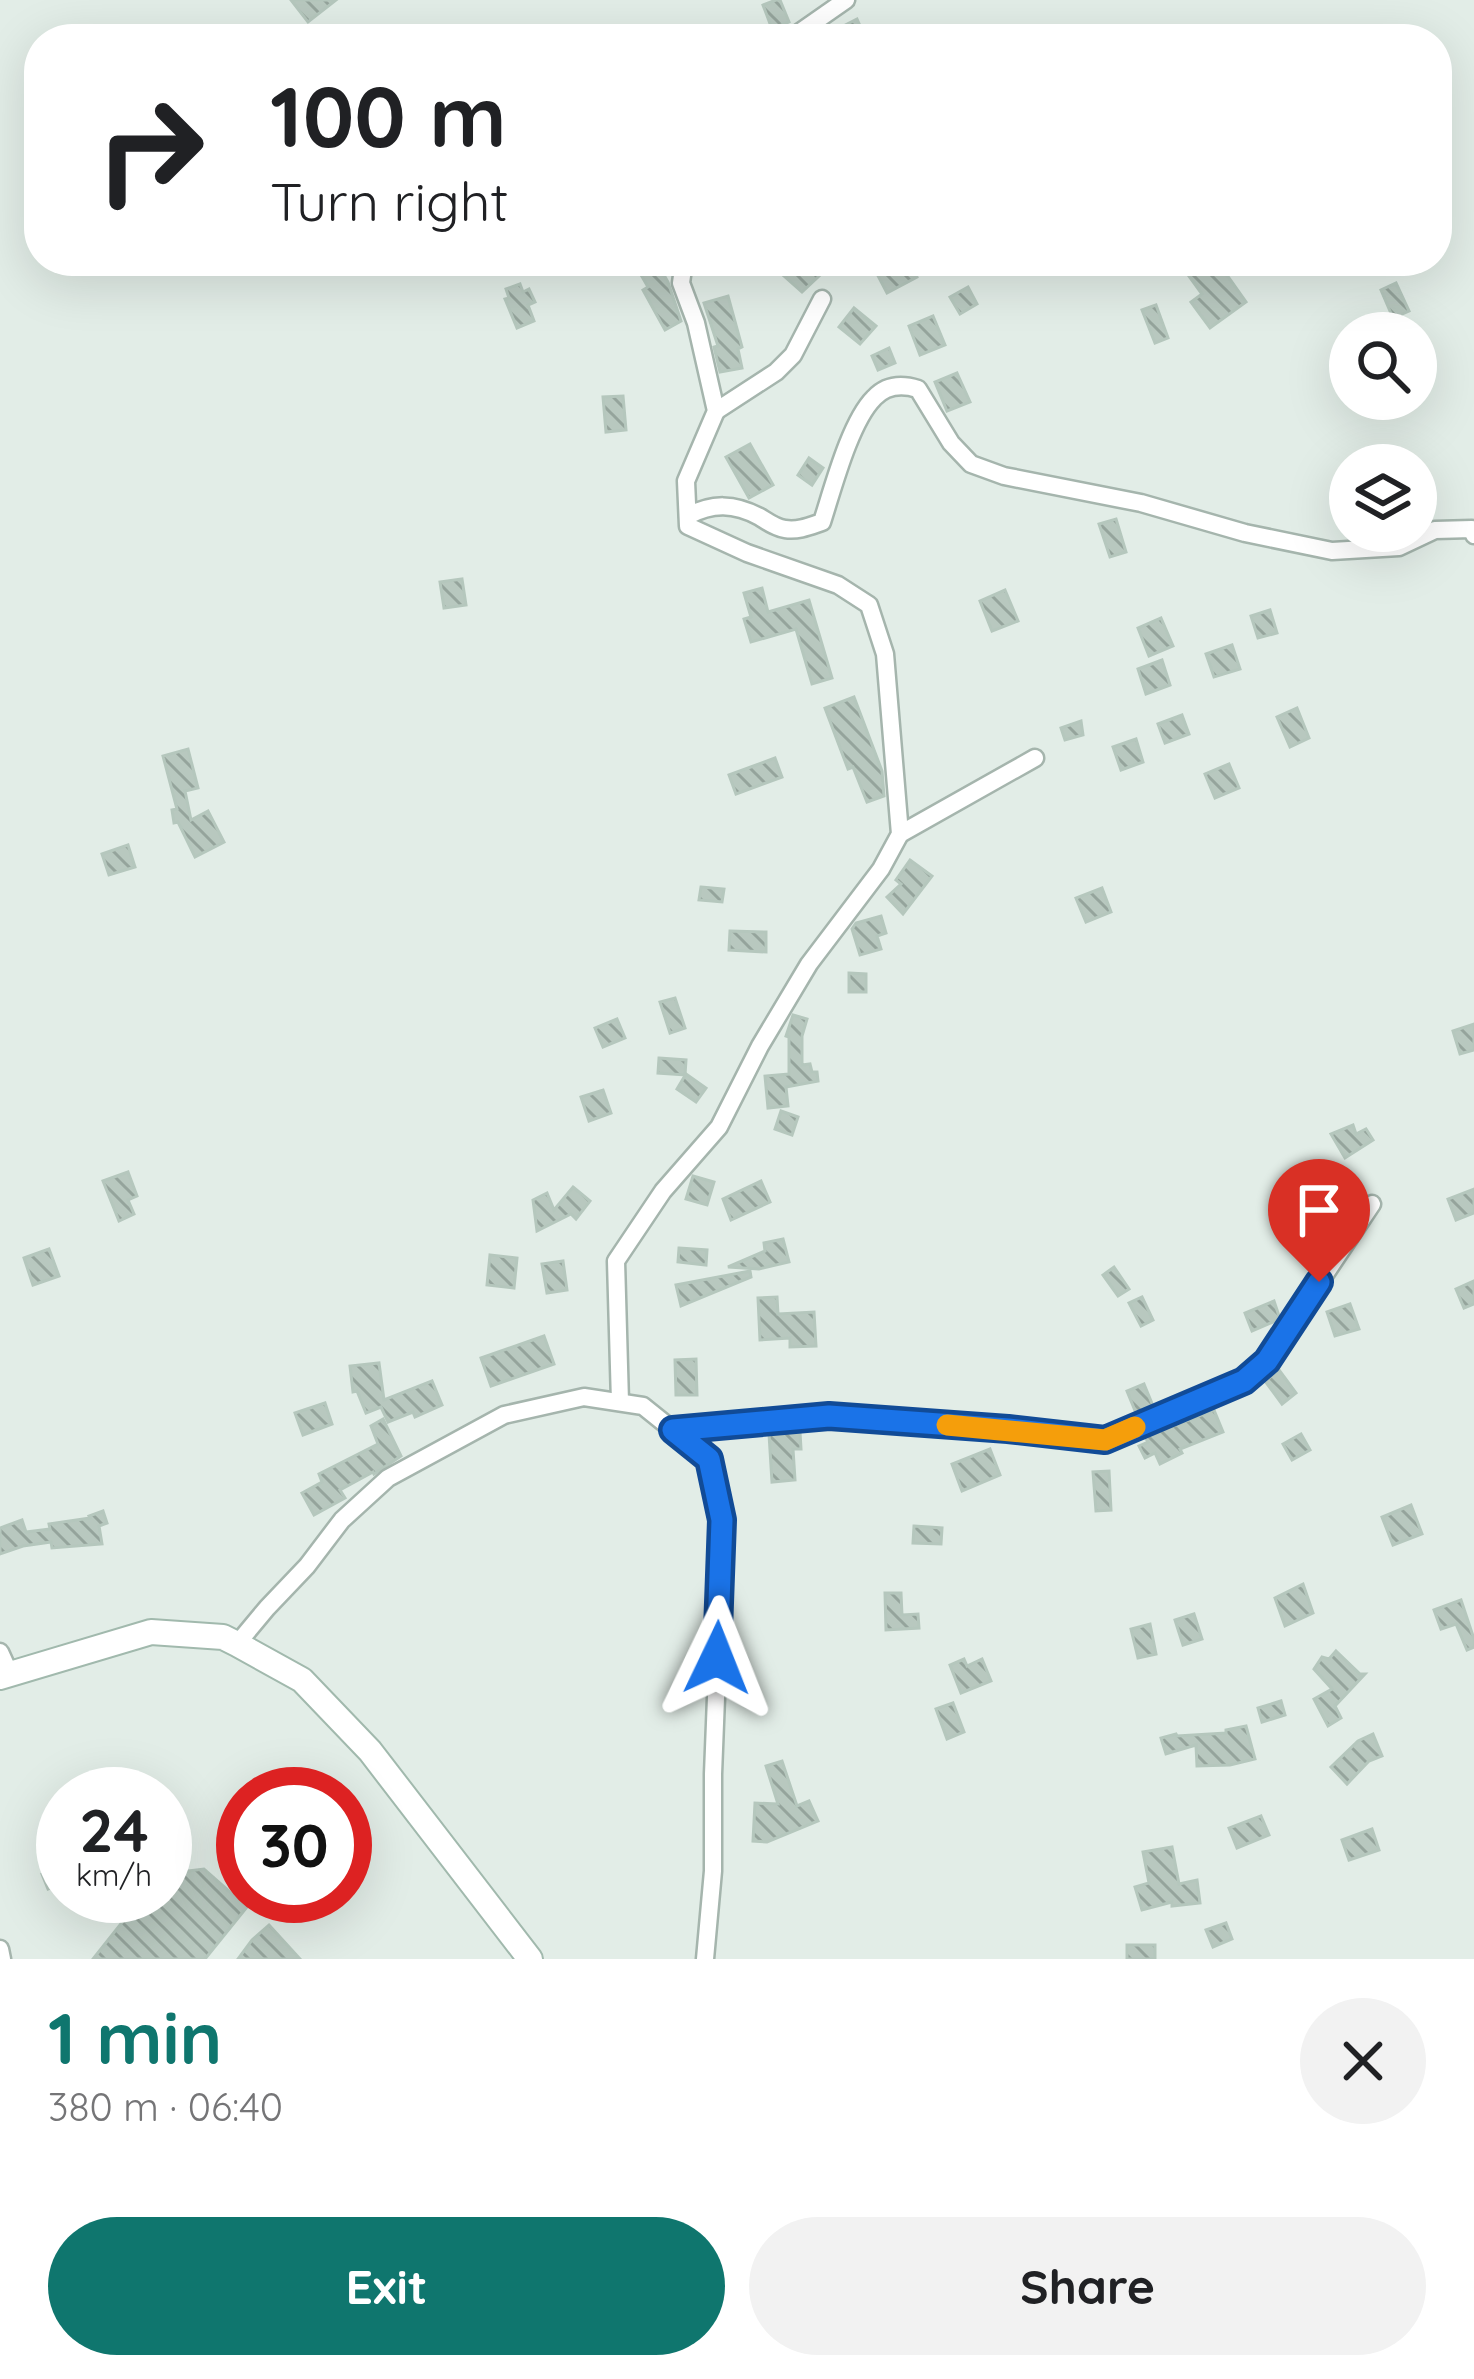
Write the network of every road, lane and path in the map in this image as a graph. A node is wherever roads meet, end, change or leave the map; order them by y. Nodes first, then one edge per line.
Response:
1 (845, 0) edge
2 (811, 24) edge
3 (682, 276) edge
4 (822, 299) dead end
5 (716, 412) junction
6 (688, 516) junction
7 (1474, 535) edge
8 (1035, 758) dead end
9 (900, 834) junction
10 (1372, 1204) dead end
11 (620, 1402) junction
12 (673, 1430) junction
13 (237, 1644) junction
14 (4, 1667) edge
15 (0, 1949) edge
16 (2, 1959) edge
17 (530, 1959) edge
18 (704, 1959) edge

1 - 2 street
3 - 5 street
4 - 5 street
5 - 6 street
6 - 7 street
6 - 9 street
8 - 9 street
9 - 11 street
10 - 12 street
11 - 12 street
11 - 13 street
12 - 18 street
13 - 14 main road
13 - 17 main road
15 - 16 street

